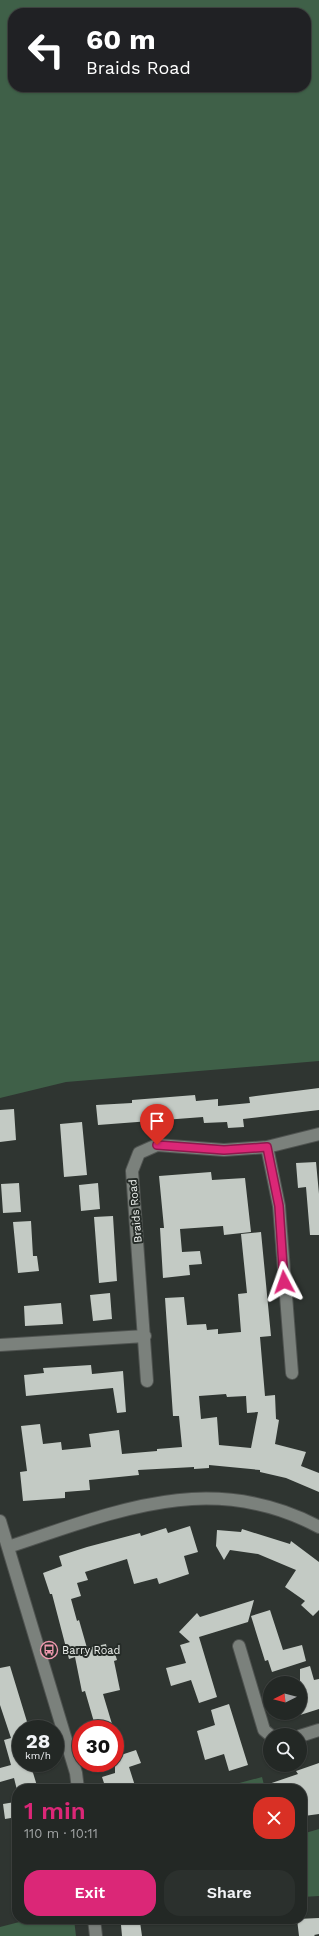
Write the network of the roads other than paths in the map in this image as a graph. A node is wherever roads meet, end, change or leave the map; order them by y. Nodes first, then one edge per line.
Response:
1 (319, 1134) edge
2 (267, 1147) junction
3 (145, 1336) junction
4 (0, 1345) edge
5 (292, 1373) dead end
6 (148, 1382) dead end
7 (0, 1521) edge
8 (319, 1527) edge
9 (8, 1547) junction
10 (239, 1646) dead end
11 (263, 1728) edge
12 (319, 1730) edge
13 (307, 1734) edge
14 (77, 1784) edge
15 (95, 1924) edge
16 (96, 1936) edge

1 - 2 street, Braids Road
2 - 3 street, Braids Road
2 - 5 street
3 - 4 street
3 - 6 street, Braids Road
7 - 9 street
8 - 9 street
9 - 14 street
10 - 11 street
12 - 13 street
15 - 16 street

